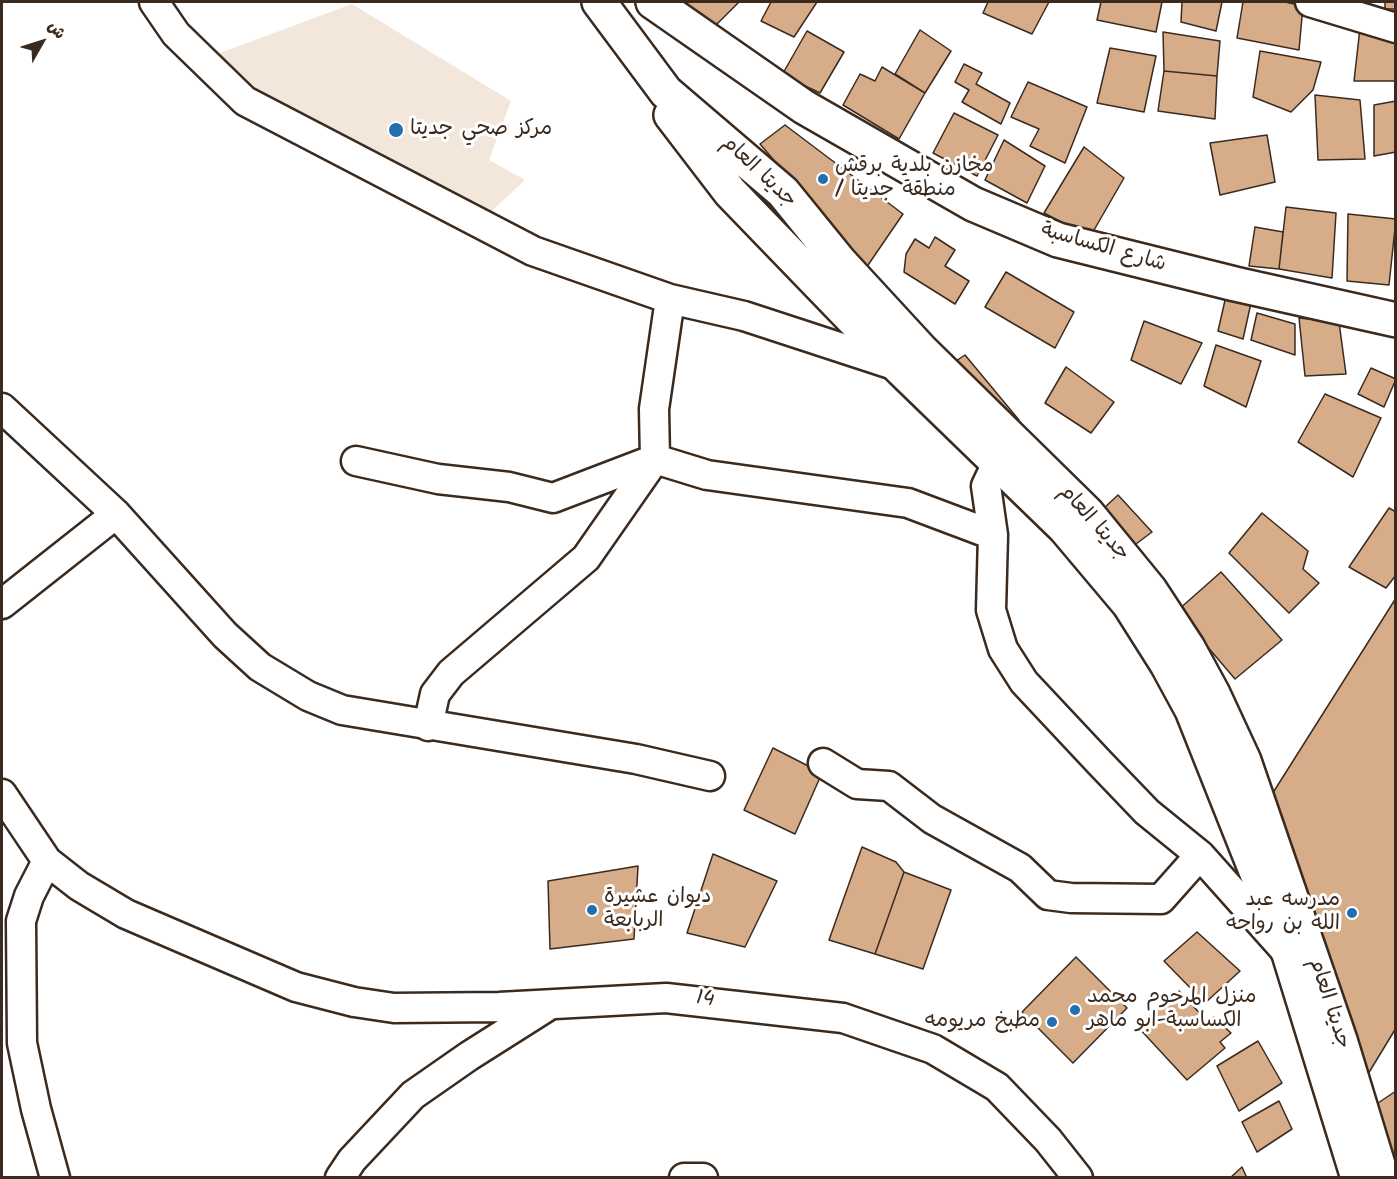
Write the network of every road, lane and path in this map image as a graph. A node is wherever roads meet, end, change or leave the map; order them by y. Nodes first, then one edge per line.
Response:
1 (154, 2) edge
2 (653, 2) edge
3 (1310, 2) edge
4 (597, 4) edge
5 (1395, 28) edge
6 (670, 299) junction
7 (1395, 320) edge
8 (911, 360) junction
9 (2, 408) edge
10 (1006, 452) junction
11 (655, 459) junction
12 (356, 461) dead end
13 (116, 514) junction
14 (993, 535) junction
15 (2, 604) edge
16 (428, 726) junction
17 (823, 763) dead end
18 (710, 776) dead end
19 (2, 794) edge
20 (1200, 855) junction
21 (47, 861) junction
22 (1289, 954) junction
23 (552, 1004) junction
24 (55, 1178) edge
25 (340, 1178) edge
26 (684, 1178) edge
27 (703, 1178) edge
28 (1078, 1178) edge
29 (1358, 1178) edge
30 (1382, 1178) edge

1 - 6 street
2 - 7 main road, شارع الكساسبة
3 - 5 street
4 - 8 main road, جديتا العام
6 - 8 street
6 - 11 street
8 - 10 main road, جديتا العام
9 - 13 street
10 - 14 street
10 - 22 main road, جديتا العام
10 - 30 main road, جديتا العام
11 - 12 street
11 - 14 street
11 - 16 street
13 - 15 street
13 - 16 street
14 - 20 street
16 - 18 street
17 - 20 street
19 - 21 street
20 - 22 street
21 - 23 street
21 - 24 street
22 - 29 main road, جديتا العام
23 - 25 street, 14
23 - 28 street, 14
26 - 27 street

